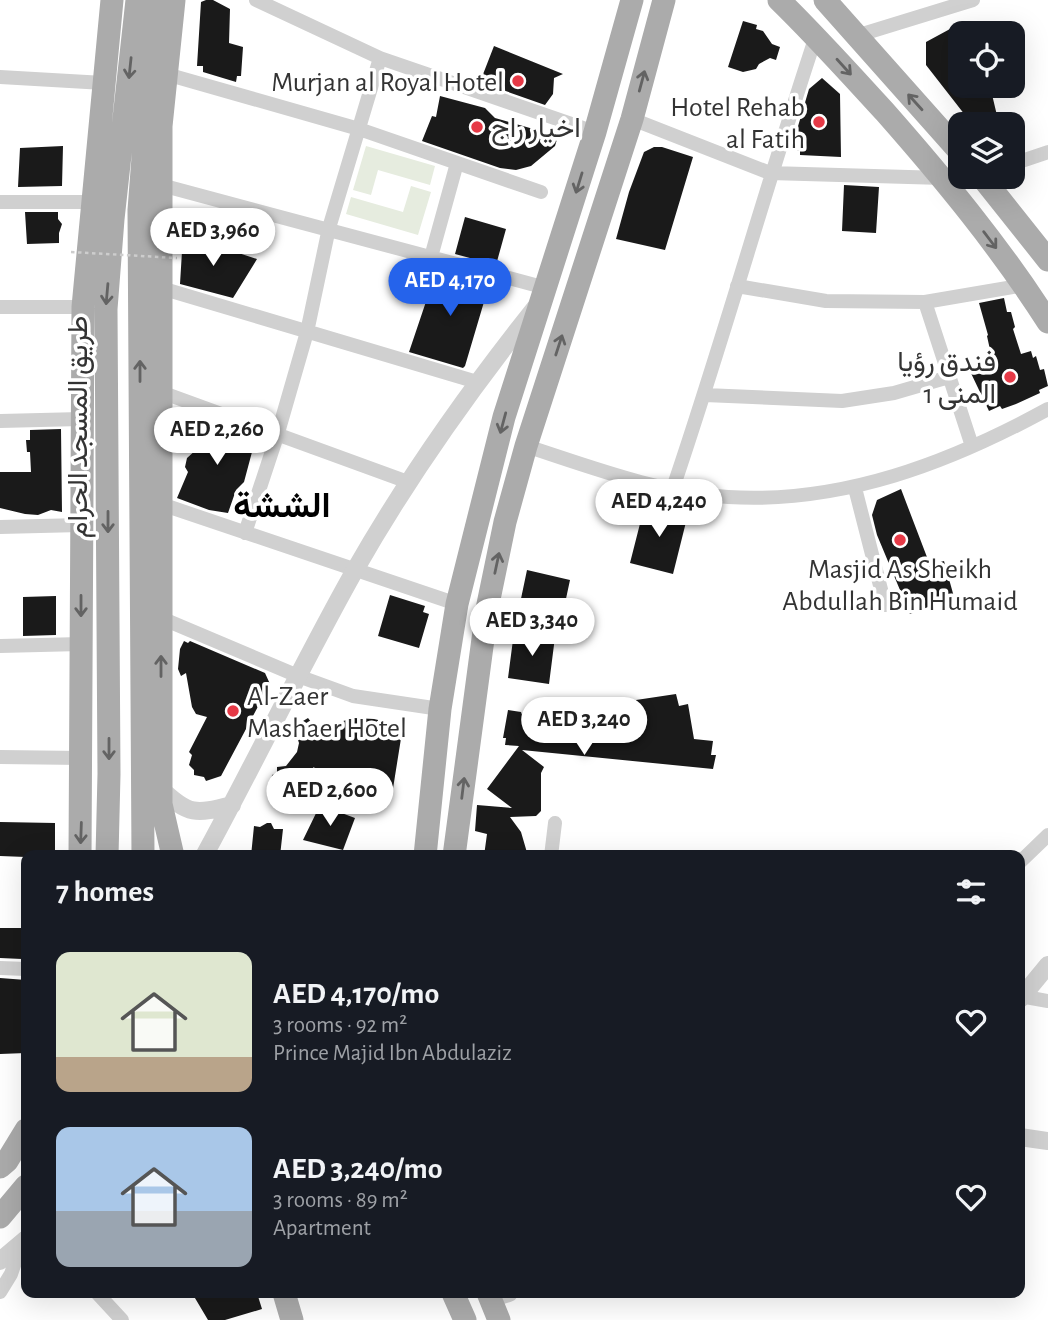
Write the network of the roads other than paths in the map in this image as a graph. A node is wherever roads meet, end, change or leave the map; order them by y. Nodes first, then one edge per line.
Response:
1 (112, 0) edge
2 (137, 0) edge
3 (155, 0) edge
4 (174, 0) edge
5 (256, 0) edge
6 (626, 0) edge
7 (632, 0) edge
8 (682, 0) edge
9 (771, 0) edge
10 (825, 0) edge
11 (973, 0) edge
12 (786, 6) edge
13 (661, 11) edge
14 (623, 29) junction
15 (816, 36) junction
16 (856, 36) junction
17 (380, 58) junction
18 (166, 74) junction
19 (0, 78) edge
20 (104, 83) junction
21 (162, 119) junction
22 (632, 119) junction
23 (359, 129) junction
24 (595, 132) junction
25 (99, 136) junction
26 (948, 139) edge
27 (1048, 152) edge
28 (142, 156) junction
29 (1025, 160) edge
30 (457, 163) junction
31 (771, 173) junction
32 (943, 178) junction
33 (118, 180) junction
34 (161, 185) junction
35 (992, 189) edge
36 (541, 192) dead end
37 (0, 202) edge
38 (93, 202) junction
39 (329, 228) junction
40 (431, 257) junction
41 (1048, 260) edge
42 (1025, 285) junction
43 (737, 286) junction
44 (161, 288) junction
45 (545, 293) junction
46 (925, 302) junction
47 (0, 307) edge
48 (83, 307) junction
49 (1048, 322) edge
50 (307, 332) junction
51 (949, 377) junction
52 (477, 382) junction
53 (161, 392) junction
54 (705, 395) junction
55 (1048, 409) edge
56 (81, 419) junction
57 (0, 421) edge
58 (277, 436) junction
59 (526, 446) junction
60 (972, 446) junction
61 (408, 481) junction
62 (673, 488) junction
63 (855, 488) junction
64 (154, 514) junction
65 (81, 525) junction
66 (0, 527) edge
67 (246, 533) junction
68 (355, 570) junction
69 (457, 604) junction
70 (885, 605) dead end
71 (161, 618) junction
72 (81, 644) junction
73 (0, 646) edge
74 (298, 676) junction
75 (440, 709) junction
76 (0, 757) edge
77 (82, 758) junction
78 (161, 789) junction
79 (232, 805) junction
80 (555, 823) dead end
81 (1048, 836) edge
82 (426, 847) edge
83 (455, 849) edge
84 (80, 850) edge
85 (107, 850) edge
86 (143, 850) edge
87 (172, 850) edge
88 (207, 850) edge
89 (552, 850) edge
90 (1025, 857) edge
91 (1048, 965) edge
92 (0, 968) edge
93 (21, 969) edge
94 (1025, 992) edge
95 (1025, 998) edge
96 (1048, 1001) edge
97 (21, 1138) edge
98 (1025, 1138) edge
99 (1048, 1141) edge
100 (0, 1167) edge
101 (21, 1192) edge
102 (0, 1217) edge
103 (21, 1244) edge
104 (21, 1249) edge
105 (0, 1261) edge
106 (0, 1292) edge
107 (101, 1298) edge
108 (285, 1298) edge
109 (301, 1298) edge
110 (455, 1298) edge
111 (121, 1320) edge
112 (292, 1320) edge
113 (307, 1320) edge
114 (465, 1320) edge

1 - 20 main road
2 -> 33 main road, طريق المسجد الحرام
3 - 28 main road
4 - 18 main road
5 - 17 street
6 - 14 main road
7 - 14 main road
8 - 13 main road
9 - 12 main road
10 - 16 main road
11 - 16 street
12 - 15 main road
22 -> 13 main road
14 - 24 main road
15 - 31 street
15 -> 32 main road
26 -> 16 main road
17 - 23 street
17 - 24 street
18 - 21 main road
18 - 23 street
19 - 20 street
20 - 25 main road
21 - 28 main road
21 - 34 main road
22 - 31 street
59 -> 22 main road
23 - 30 street
23 - 39 street
24 -> 45 main road
25 - 33 main road
25 - 38 main road
27 - 29 street
64 -> 28 main road
30 - 36 street
30 - 40 street
31 - 32 street
31 - 43 street
32 -> 42 main road
33 -> 85 main road, طريق المسجد الحرام
34 - 39 street
34 - 44 main road
35 - 41 main road
37 - 38 street
38 - 48 main road
39 - 40 street
39 - 50 street
40 - 45 street
42 - 46 street
42 - 49 main road
43 - 46 street
43 - 54 street
44 - 50 street
44 - 53 main road
45 - 52 street
45 -> 69 main road
46 - 51 street
47 - 48 street
48 - 56 main road
50 - 52 street
50 - 58 street
51 - 54 street
51 - 60 street
52 - 61 street
53 - 58 street
53 - 64 main road
54 - 62 street
55 - 60 street
56 - 57 street
56 - 65 main road
58 - 61 street
58 - 67 street
59 - 62 street
83 -> 59 main road
60 - 63 street
61 - 68 street
62 - 63 street
63 - 70 street
64 - 67 street
64 - 71 main road
64 - 86 main road
65 - 66 street
65 -> 72 main road
67 - 68 street
68 - 69 street
68 - 74 street
69 - 75 main road
71 - 74 street
78 -> 71 main road
72 - 73 street
72 - 77 main road
74 - 75 street
74 - 79 street
75 - 82 main road
76 - 77 street
77 -> 84 main road
78 - 79 street
78 - 87 main road
79 - 88 street
80 - 89 street
81 - 90 street
82 - 83 main road
91 - 94 street
92 - 93 street
95 - 96 street
97 - 100 main road
98 - 99 street
101 - 102 main road
103 - 105 street
104 - 106 street
107 - 111 street
108 - 112 main road
109 - 113 main road
110 - 114 main road

